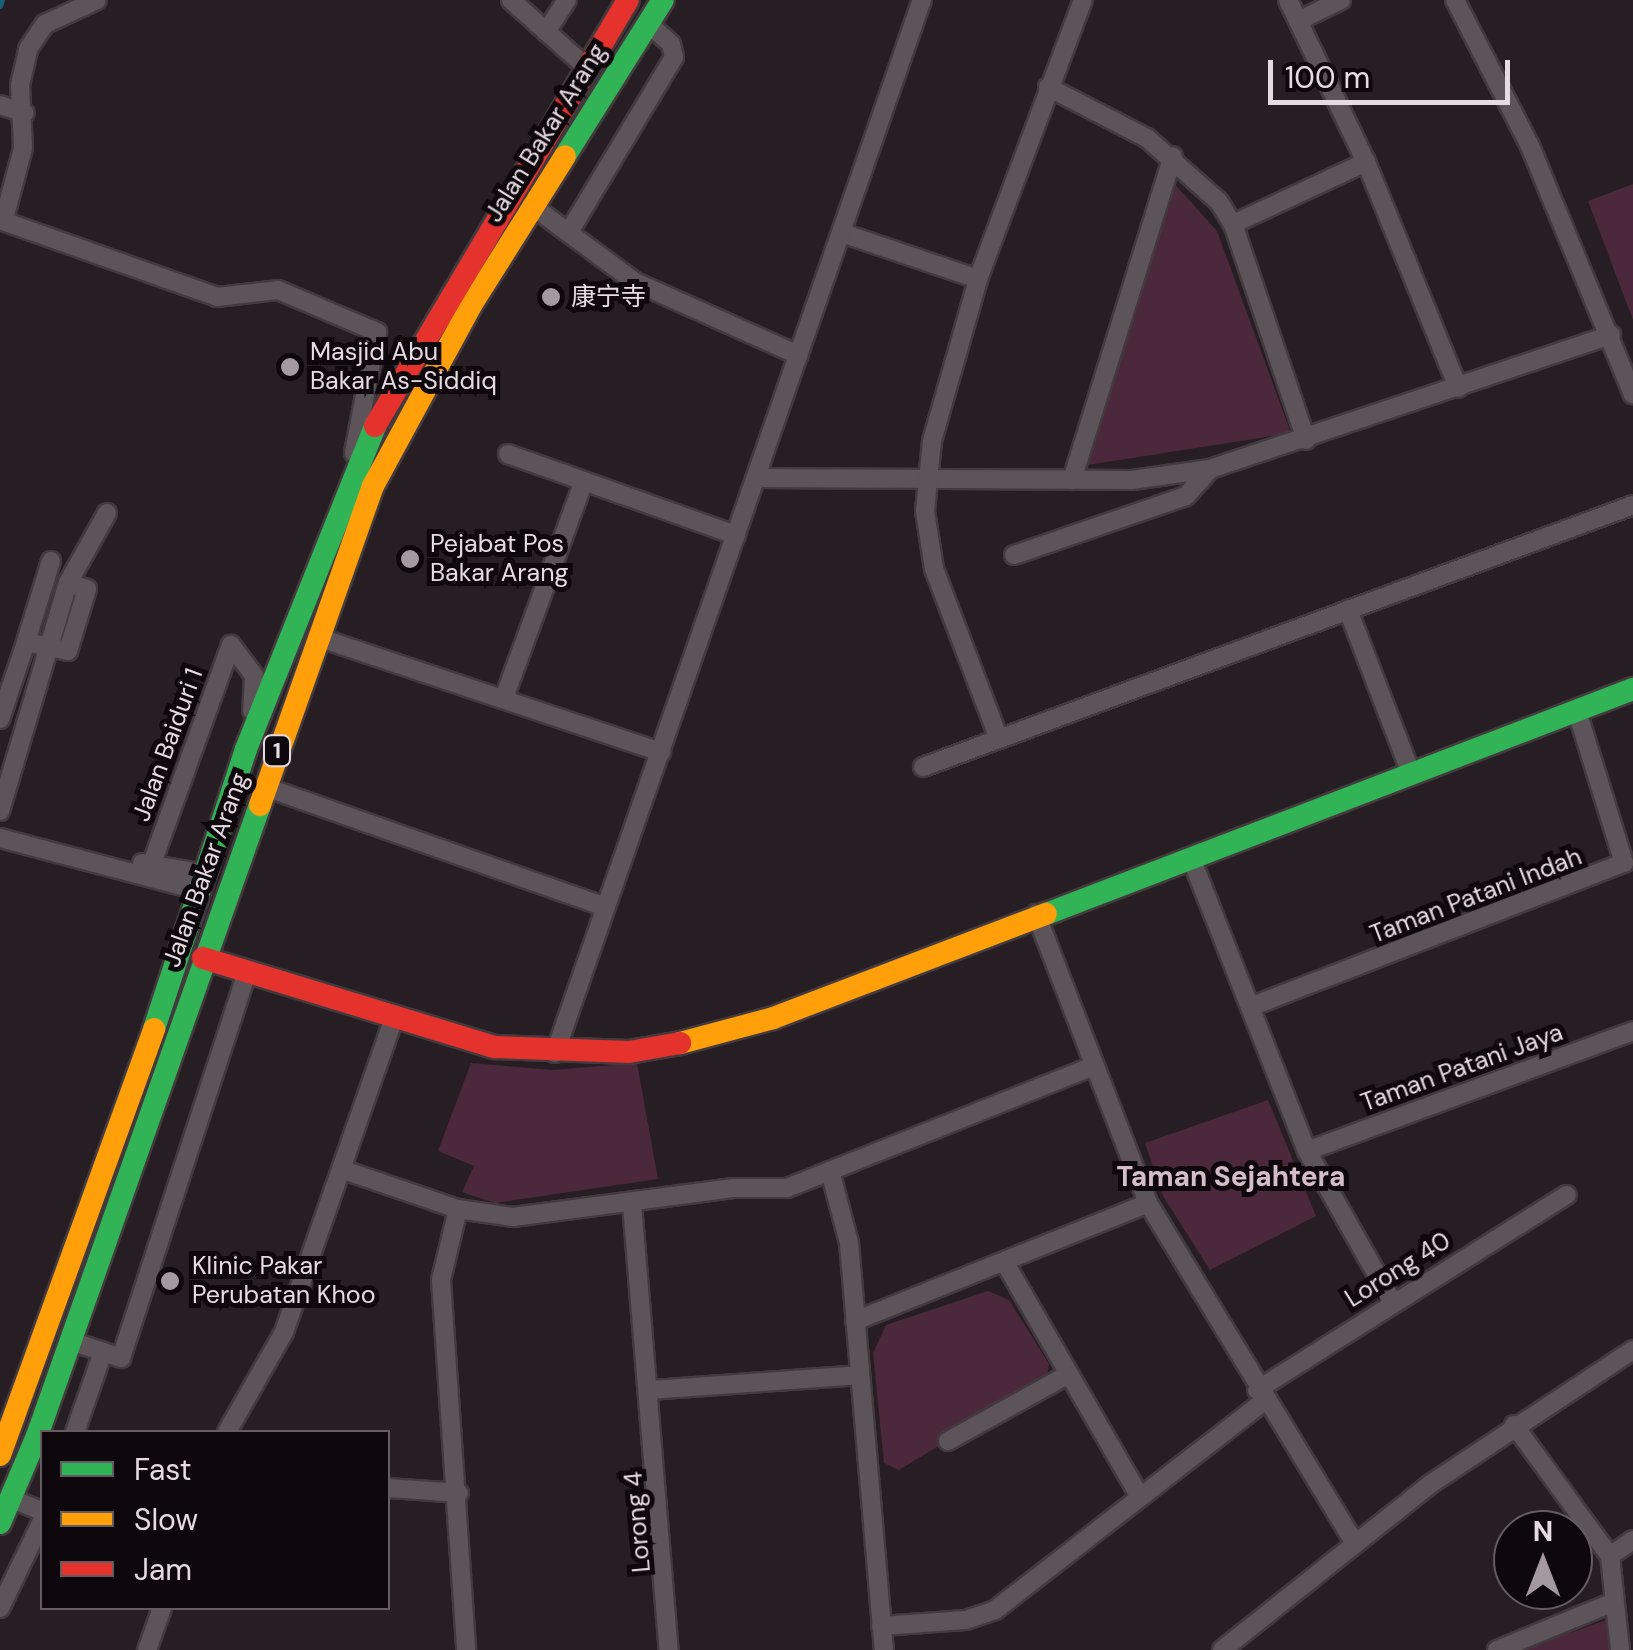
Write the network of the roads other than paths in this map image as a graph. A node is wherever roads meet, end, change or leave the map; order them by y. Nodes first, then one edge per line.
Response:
1 (97, 0) edge
2 (511, 0) edge
3 (566, 0) edge
4 (628, 0) edge
5 (663, 0) edge
6 (922, 0) edge
7 (1083, 0) edge
8 (1288, 0) edge
9 (1341, 0) edge
10 (1455, 0) edge
11 (1298, 21) junction
12 (648, 23) junction
13 (546, 32) junction
14 (586, 67) junction
15 (1048, 87) junction
16 (0, 105) edge
17 (25, 114) junction
18 (1173, 156) junction
19 (1366, 162) junction
20 (531, 205) junction
21 (2, 219) edge
22 (1234, 224) junction
23 (569, 232) junction
24 (842, 234) junction
25 (978, 280) junction
26 (1612, 334) junction
27 (798, 355) junction
28 (1458, 388) junction
29 (1633, 395) edge
30 (1306, 440) junction
31 (508, 454) dead end
32 (1210, 468) junction
33 (756, 478) junction
34 (928, 479) junction
35 (1072, 480) junction
36 (584, 481) junction
37 (349, 483) junction
38 (1633, 505) edge
39 (107, 513) dead end
40 (736, 535) junction
41 (1014, 555) dead end
42 (50, 561) dead end
43 (1348, 610) junction
44 (317, 637) junction
45 (26, 642) junction
46 (48, 650) junction
47 (1633, 690) edge
48 (504, 698) junction
49 (1577, 712) junction
50 (0, 719) edge
51 (999, 740) junction
52 (246, 750) junction
53 (661, 752) junction
54 (924, 766) dead end
55 (1410, 771) junction
56 (264, 786) junction
57 (0, 810) edge
58 (0, 838) edge
59 (1191, 858) junction
60 (106, 863) junction
61 (152, 863) junction
62 (204, 882) junction
63 (606, 907) junction
64 (1036, 914) junction
65 (203, 958) junction
66 (246, 975) junction
67 (1250, 1007) junction
68 (392, 1020) junction
69 (1633, 1031) edge
70 (554, 1053) junction
71 (1094, 1066) junction
72 (1308, 1151) junction
73 (341, 1168) junction
74 (830, 1172) junction
75 (1567, 1195) dead end
76 (1148, 1203) junction
77 (632, 1204) junction
78 (458, 1210) junction
79 (1005, 1263) junction
80 (1392, 1301) junction
81 (855, 1321) junction
82 (70, 1341) junction
83 (1633, 1350) edge
84 (112, 1355) junction
85 (1067, 1374) junction
86 (858, 1375) junction
87 (651, 1390) junction
88 (1260, 1396) junction
89 (1514, 1424) junction
90 (76, 1430) edge
91 (229, 1430) edge
92 (948, 1441) dead end
93 (0, 1455) edge
94 (390, 1488) edge
95 (459, 1493) junction
96 (1140, 1497) junction
97 (12, 1498) junction
98 (40, 1509) edge
99 (0, 1524) edge
100 (40, 1525) edge
101 (1633, 1540) edge
102 (1354, 1542) junction
103 (1610, 1556) junction
104 (1614, 1602) junction
105 (0, 1608) edge
106 (161, 1610) edge
107 (881, 1626) junction
108 (1244, 1643) edge
109 (147, 1650) edge
110 (466, 1650) edge
111 (669, 1650) edge
112 (884, 1650) edge
113 (1222, 1650) edge
114 (1497, 1650) edge
115 (1620, 1650) edge

1 - 17 street
2 - 13 street
3 - 13 street
4 - 14 main road, Jalan Bakar Arang / 1
5 - 12 main road, Jalan Bakar Arang / 1
6 - 24 street
7 - 15 street
8 - 11 street
9 - 11 street
10 - 26 street
11 - 19 street
12 - 20 main road, Jalan Bakar Arang / 1
12 - 23 street
13 - 14 street
14 - 37 main road, Jalan Bakar Arang / 1
15 - 18 street
15 - 25 street
16 - 17 street
17 - 21 street
18 - 22 street
18 - 35 street
19 - 22 street
19 - 28 street
20 - 23 street
20 - 44 main road, Jalan Bakar Arang / 1
21 - 37 street
22 - 30 street
23 - 27 street
24 - 25 street
24 - 27 street
25 - 34 street
26 - 28 street
26 - 29 street
27 - 33 street
28 - 30 street
30 - 32 street
31 - 36 street
32 - 35 street
32 - 41 street
33 - 34 street
33 - 40 street
34 - 35 street
34 - 51 street
36 - 40 street
36 - 48 street
37 - 52 main road, Jalan Bakar Arang / 1
38 - 43 street
39 - 46 street
40 - 53 street
42 - 45 street
43 - 51 street
43 - 55 street
44 - 48 street
44 - 56 main road, Jalan Bakar Arang / 1
45 - 46 street
45 - 50 street
46 - 57 street
47 - 49 main road
48 - 53 street
49 - 55 main road
49 - 67 street, Taman Patani Indah
51 - 54 street
52 - 61 street, Jalan Baiduri 1
52 - 62 main road, Jalan Bakar Arang / 1
53 - 63 street
55 - 59 main road
56 - 63 street
56 - 65 main road, Jalan Bakar Arang / 1
58 - 60 street
59 - 64 main road
59 - 67 street
60 - 61 street
60 - 62 street
61 - 62 street
62 - 93 main road, Jalan Bakar Arang / 1
63 - 70 street
64 - 70 main road
64 - 71 street
65 - 66 main road
65 - 82 main road, Jalan Bakar Arang / 1
66 - 68 main road
66 - 84 street
67 - 72 street
68 - 70 main road
68 - 73 street
69 - 72 street, Taman Patani Jaya
71 - 74 street
71 - 76 street
72 - 80 street
73 - 78 street
73 - 91 street
74 - 77 street
74 - 81 street
75 - 80 street, Lorong 40
76 - 79 street
76 - 88 street
77 - 78 street
77 - 87 street, Lorong 4
78 - 95 street
79 - 81 street
79 - 85 street
80 - 88 street, Lorong 40
81 - 86 street
82 - 84 street
82 - 97 main road, Jalan Bakar Arang / 1
83 - 89 street
84 - 90 street
85 - 92 street
85 - 96 street
86 - 87 street
86 - 107 street
87 - 111 street, Lorong 4
88 - 96 street, Lorong 40
88 - 102 street
89 - 102 street
89 - 103 street
94 - 95 street
95 - 110 street
96 - 107 street, Lorong 40
97 - 98 street
97 - 99 main road, Jalan Bakar Arang / 1
100 - 105 street
101 - 103 street
102 - 108 street
103 - 104 street
104 - 114 street
104 - 115 street
106 - 109 street
107 - 112 street
108 - 113 street

